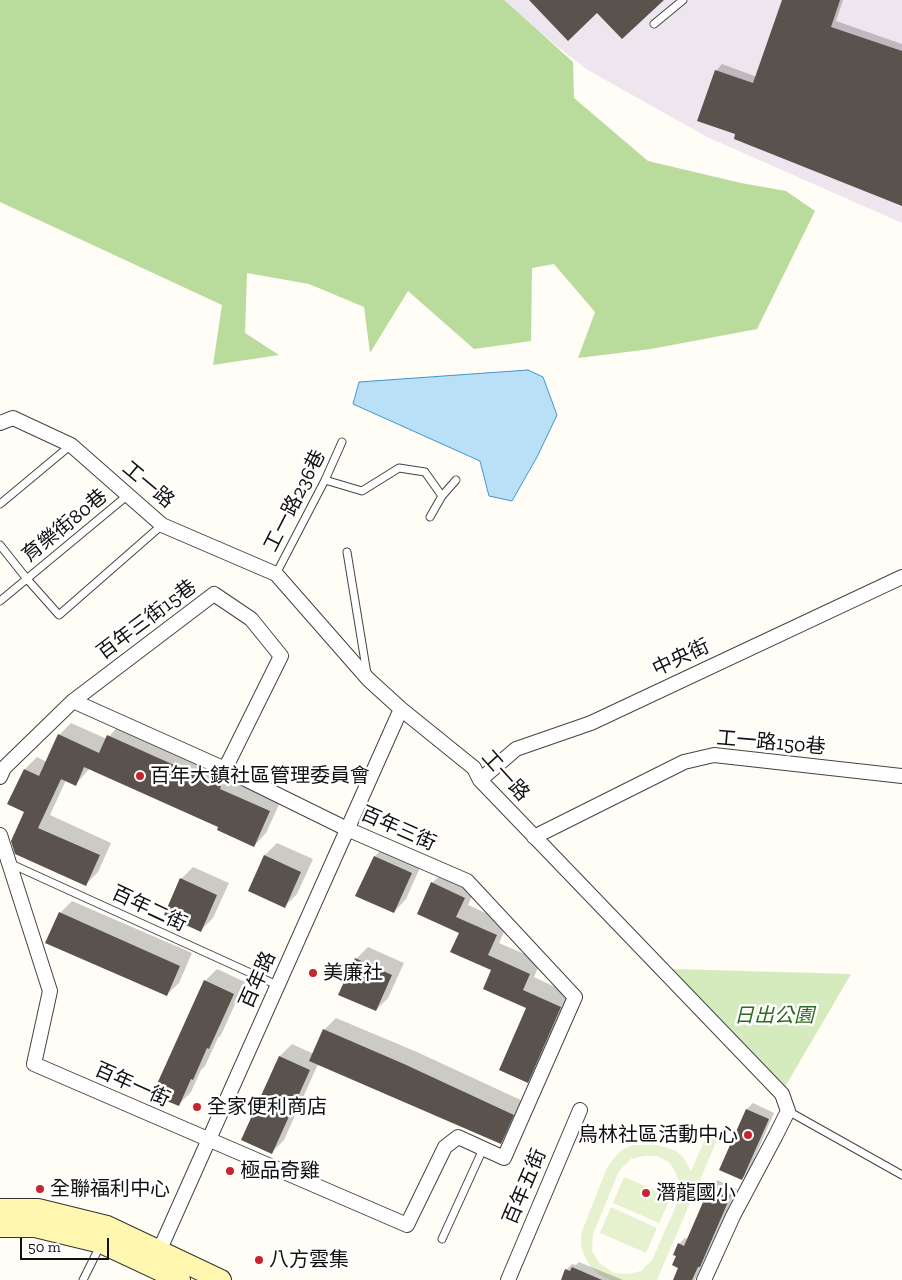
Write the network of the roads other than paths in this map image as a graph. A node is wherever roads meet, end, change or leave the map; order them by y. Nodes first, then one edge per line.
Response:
1 (683, 0) edge
2 (654, 24) dead end
3 (0, 423) edge
4 (342, 442) dead end
5 (71, 445) junction
6 (325, 480) junction
7 (456, 480) dead end
8 (128, 495) junction
9 (442, 496) junction
10 (0, 504) edge
11 (430, 517) dead end
12 (162, 525) junction
13 (0, 545) edge
14 (347, 552) dead end
15 (276, 574) junction
16 (902, 577) edge
17 (27, 578) junction
18 (0, 600) edge
19 (368, 679) junction
20 (73, 701) junction
21 (401, 709) junction
22 (225, 769) junction
23 (902, 776) edge
24 (0, 777) edge
25 (480, 780) junction
26 (347, 829) junction
27 (0, 835) edge
28 (534, 837) junction
29 (8, 862) junction
30 (277, 986) junction
31 (580, 1110) dead end
32 (788, 1111) junction
33 (208, 1140) junction
34 (483, 1149) junction
35 (902, 1175) edge
36 (0, 1209) edge
37 (0, 1227) edge
38 (442, 1239) dead end
39 (101, 1244) junction
40 (156, 1259) junction
41 (84, 1280) edge
42 (180, 1280) edge
43 (221, 1280) edge
44 (508, 1280) edge
45 (704, 1280) edge

1 - 2 lane
3 - 5 street, 工一路
4 - 6 lane, 工一路236巷
5 - 8 street, 工一路
5 - 10 lane
6 - 9 lane
6 - 15 lane, 工一路236巷
7 - 9 lane
8 - 12 street, 工一路
8 - 17 lane, 育樂街80巷
9 - 11 lane
12 - 15 street, 工一路
12 - 17 lane
13 - 17 lane
14 - 19 lane
15 - 19 street, 工一路
16 - 25 street, 中央街
17 - 18 lane, 育樂街80巷
19 - 21 street, 工一路
20 - 22 street, 百年三街
20 - 22 street, 百年三街15巷
20 - 24 street
21 - 25 street, 工一路
21 - 26 street, 百年路
22 - 26 street, 百年三街
23 - 28 street, 工一路150巷
25 - 28 street, 工一路
26 - 30 street, 百年路
26 - 34 street, 百年三街
27 - 29 street
28 - 32 street, 工一路
29 - 30 lane, 百年二街
29 - 33 street, 百年一街
30 - 33 street, 百年路
31 - 44 street, 百年五街
32 - 35 lane
32 - 45 street
33 - 34 street, 百年一街
33 - 40 street, 百年路
34 - 38 lane
36 - 40 main road
37 - 39 main road
39 - 40 main road
39 - 41 lane
40 - 42 main road
40 - 43 main road

